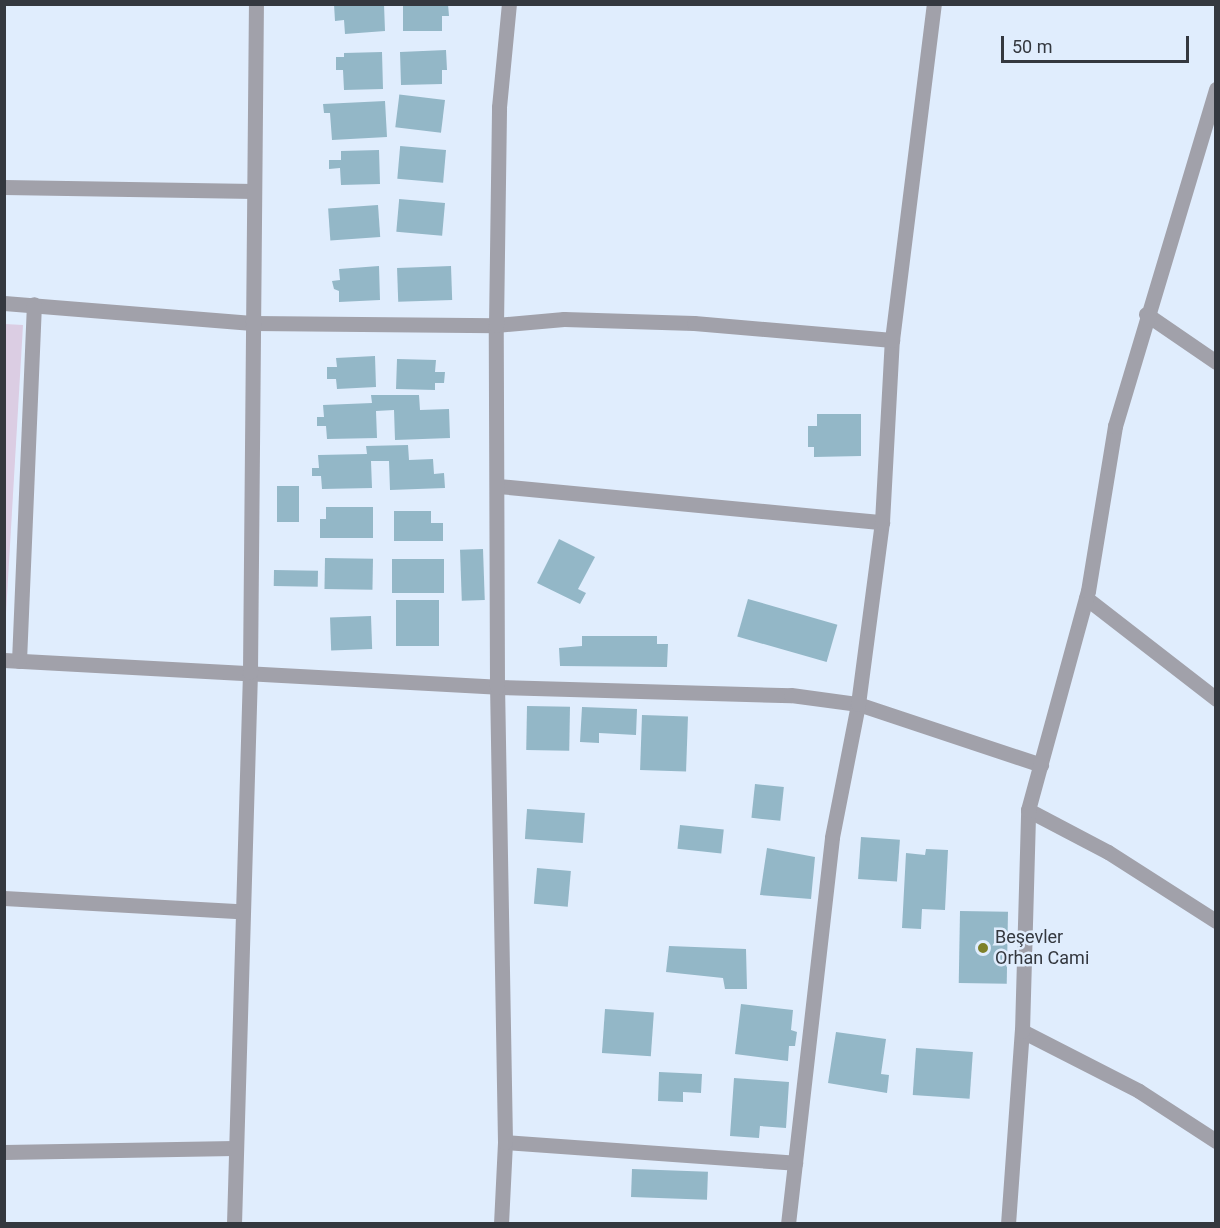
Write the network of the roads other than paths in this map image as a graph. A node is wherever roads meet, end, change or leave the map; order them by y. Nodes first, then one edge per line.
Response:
1 (256, 4) edge
2 (509, 4) edge
3 (934, 4) edge
4 (1215, 89) edge
5 (1212, 117) edge
6 (4, 187) edge
7 (254, 191) junction
8 (4, 303) edge
9 (34, 304) junction
10 (1146, 314) junction
11 (252, 323) junction
12 (496, 325) junction
13 (892, 340) junction
14 (1215, 362) edge
15 (498, 486) junction
16 (882, 522) junction
17 (1086, 598) junction
18 (12, 661) edge
19 (250, 672) junction
20 (497, 687) junction
21 (1215, 699) edge
22 (858, 704) junction
23 (1041, 765) junction
24 (1028, 810) junction
25 (4, 898) edge
26 (240, 910) junction
27 (1215, 921) edge
28 (1022, 1031) junction
29 (1215, 1141) edge
30 (505, 1142) junction
31 (234, 1148) junction
32 (4, 1152) edge
33 (795, 1163) junction
34 (234, 1224) edge
35 (501, 1224) edge
36 (788, 1224) edge
37 (1008, 1224) edge

1 - 7 street
2 - 12 street
3 - 13 street
4 - 5 street
5 - 10 street
6 - 7 street
7 - 11 street
8 - 9 street
9 - 11 street
9 - 18 street
10 - 14 street
10 - 17 street
11 - 12 street
11 - 19 street
12 - 13 street
12 - 15 street
13 - 16 street
15 - 16 street
15 - 20 street
16 - 22 street
17 - 21 street
17 - 23 street
18 - 19 street
19 - 20 street
19 - 26 street
20 - 22 street
20 - 30 street
22 - 23 street
22 - 33 street
23 - 24 street
24 - 27 street
24 - 28 street
25 - 26 street
26 - 31 street
28 - 29 street
28 - 37 street
30 - 33 street
30 - 35 street
31 - 32 street
31 - 34 street
33 - 36 street

